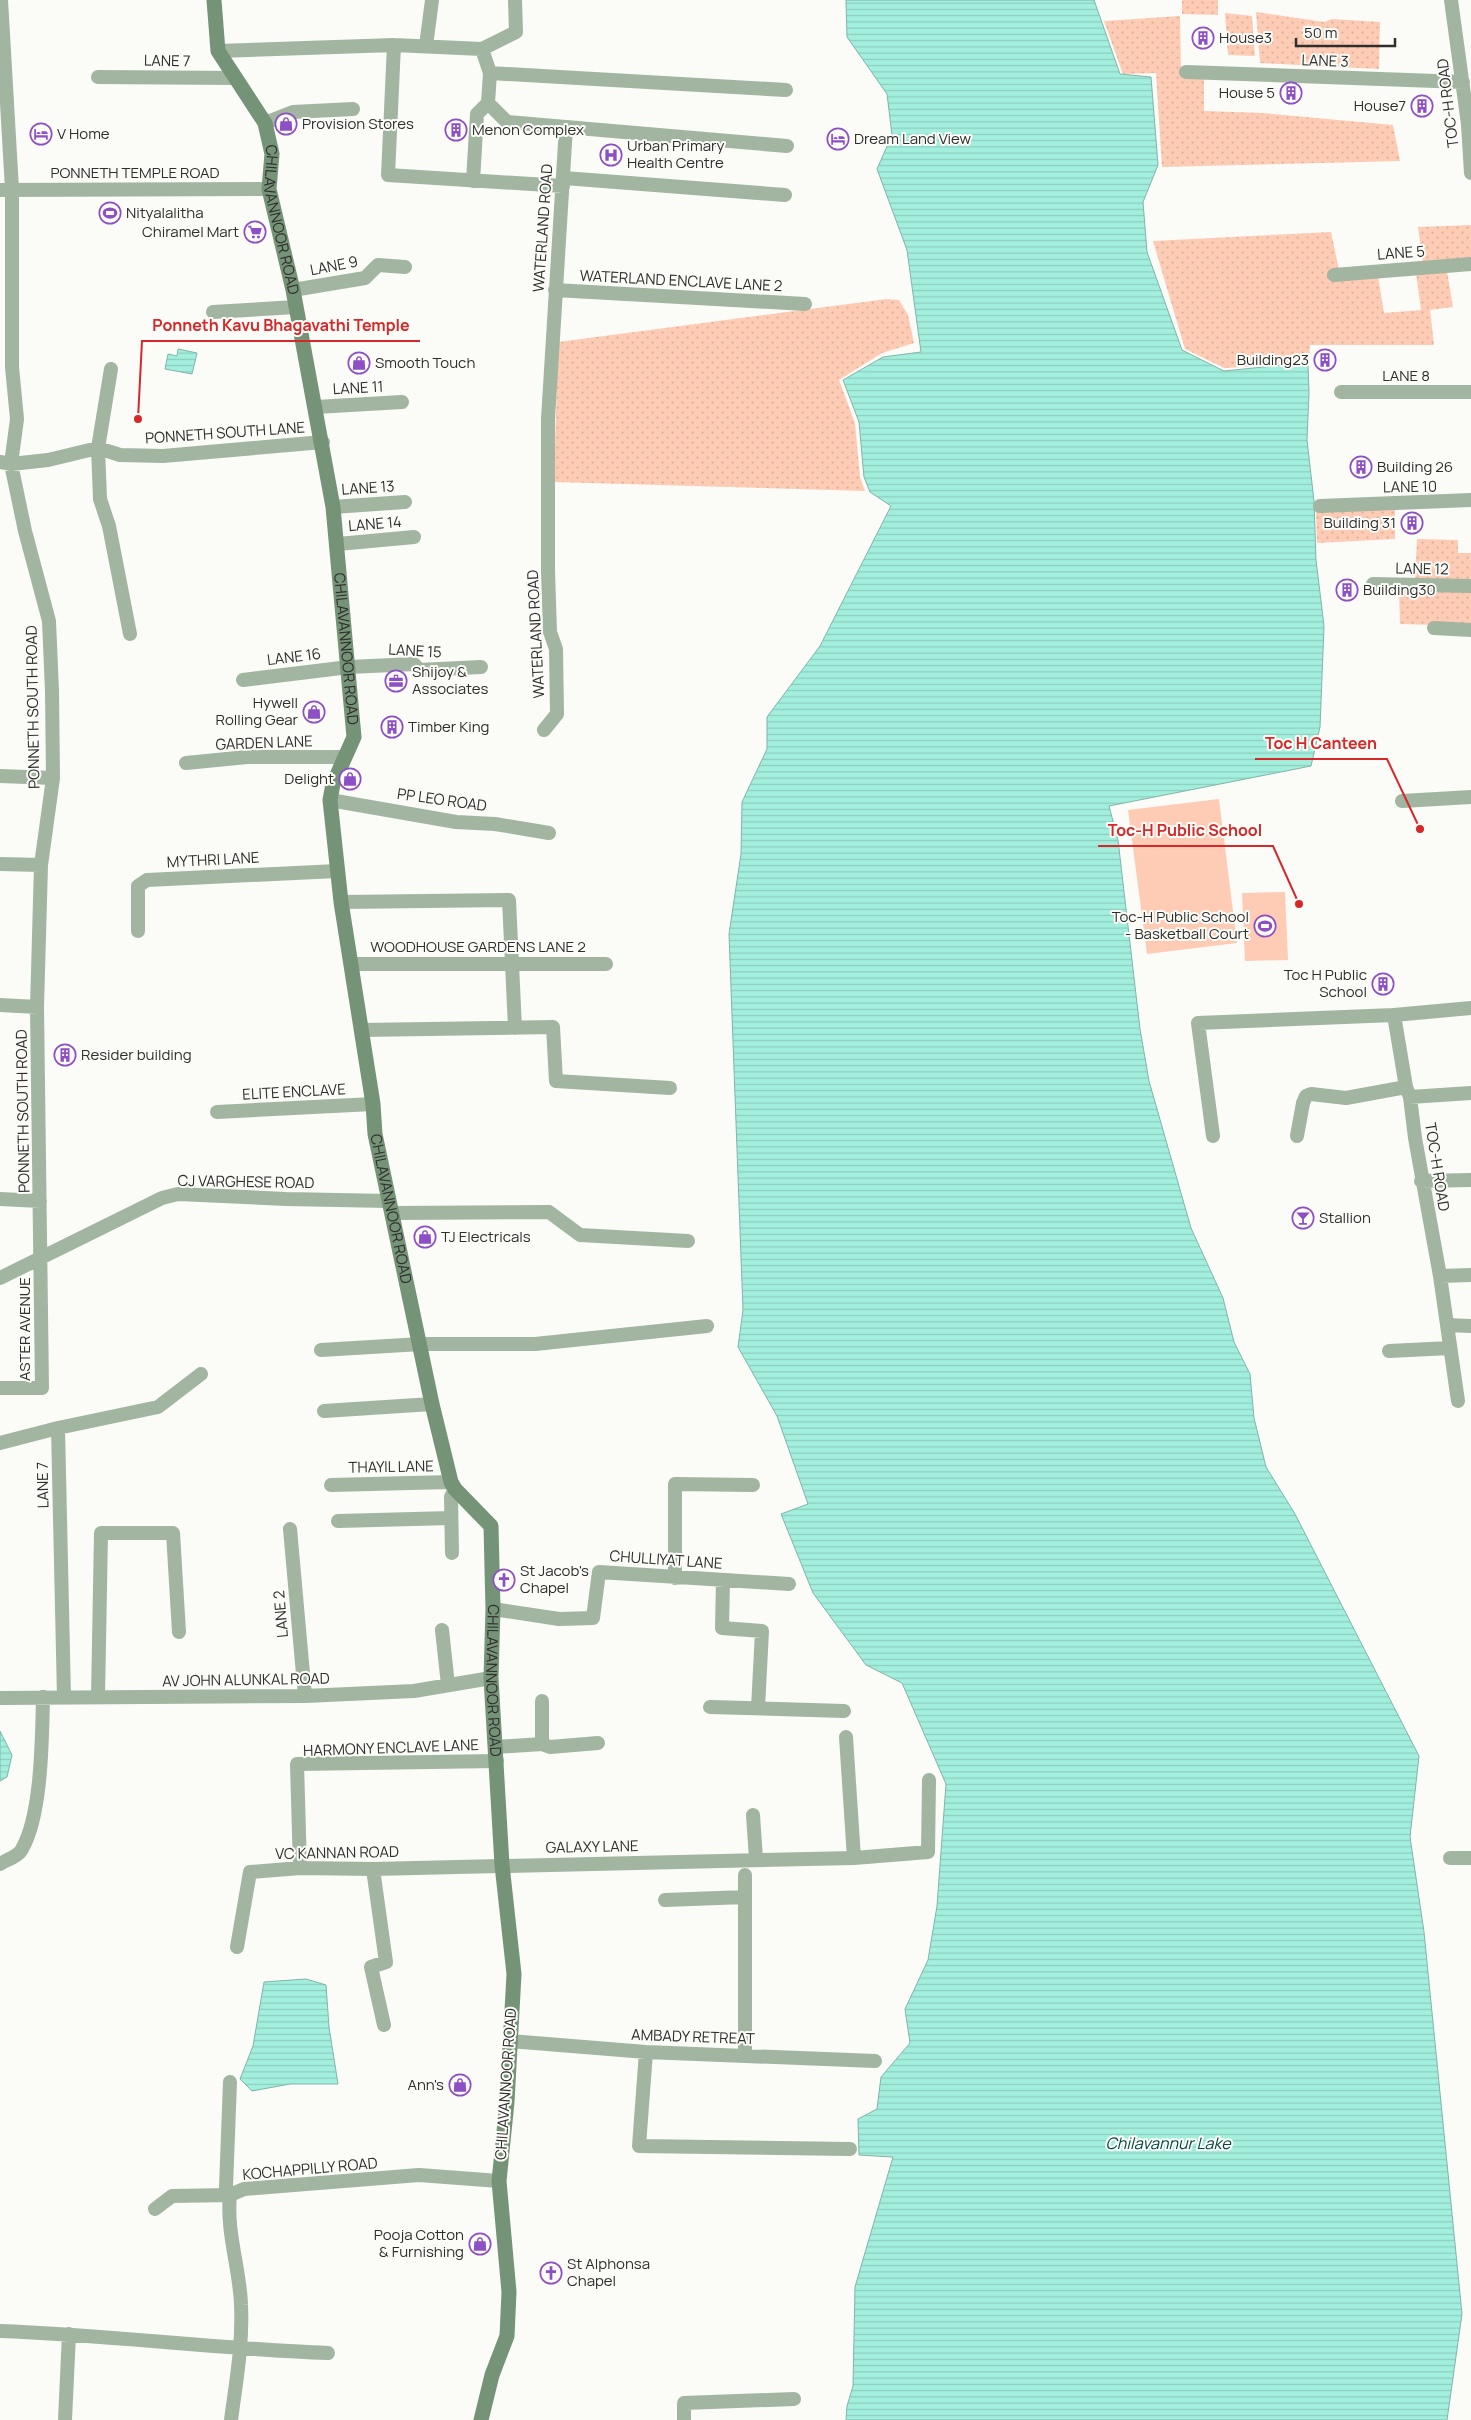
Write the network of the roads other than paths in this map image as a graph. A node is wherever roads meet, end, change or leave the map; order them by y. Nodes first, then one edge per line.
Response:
1 (1, 0) edge
2 (214, 0) edge
3 (432, 0) edge
4 (515, 0) edge
5 (1451, 0) edge
6 (394, 44) junction
7 (426, 46) junction
8 (482, 49) junction
9 (218, 51) junction
10 (1186, 72) dead end
11 (490, 73) junction
12 (98, 77) dead end
13 (236, 78) junction
14 (1462, 82) junction
15 (786, 90) dead end
16 (488, 103) junction
17 (353, 110) dead end
18 (264, 123) junction
19 (566, 127) junction
20 (787, 146) dead end
21 (1471, 173) edge
22 (473, 181) junction
23 (564, 182) junction
24 (269, 189) junction
25 (6, 190) edge
26 (786, 195) dead end
27 (1471, 264) edge
28 (405, 267) dead end
29 (1334, 274) dead end
30 (293, 290) junction
31 (555, 290) junction
32 (805, 304) dead end
33 (296, 307) junction
34 (213, 312) dead end
35 (111, 369) dead end
36 (1341, 392) dead end
37 (1471, 392) edge
38 (402, 402) dead end
39 (316, 407) junction
40 (323, 442) junction
41 (98, 448) junction
42 (6, 463) edge
43 (1471, 500) edge
44 (405, 502) dead end
45 (1320, 506) dead end
46 (333, 507) junction
47 (414, 537) dead end
48 (338, 544) junction
49 (1373, 584) dead end
50 (1471, 586) edge
51 (1434, 628) dead end
52 (1471, 630) edge
53 (130, 634) dead end
54 (349, 667) junction
55 (481, 667) dead end
56 (243, 680) dead end
57 (544, 730) dead end
58 (344, 757) junction
59 (186, 763) dead end
60 (0, 776) edge
61 (53, 778) junction
62 (1471, 797) edge
63 (330, 800) junction
64 (1402, 801) dead end
65 (549, 833) dead end
66 (0, 864) edge
67 (41, 865) junction
68 (337, 871) junction
69 (341, 902) junction
70 (138, 931) dead end
71 (512, 962) junction
72 (351, 964) junction
73 (606, 964) dead end
74 (0, 1005) edge
75 (38, 1007) junction
76 (1471, 1008) edge
77 (1394, 1015) junction
78 (515, 1028) junction
79 (361, 1030) junction
80 (670, 1088) dead end
81 (1408, 1092) junction
82 (1471, 1093) edge
83 (373, 1104) junction
84 (217, 1112) dead end
85 (1214, 1136) dead end
86 (1297, 1136) dead end
87 (1471, 1180) edge
88 (1421, 1181) junction
89 (0, 1199) edge
90 (40, 1200) junction
91 (391, 1207) junction
92 (688, 1241) dead end
93 (41, 1258) junction
94 (1471, 1275) edge
95 (1440, 1276) junction
96 (0, 1278) edge
97 (1447, 1325) junction
98 (707, 1326) dead end
99 (1471, 1326) edge
100 (421, 1344) junction
101 (1450, 1348) junction
102 (321, 1350) dead end
103 (1389, 1351) dead end
104 (201, 1374) dead end
105 (0, 1388) edge
106 (1458, 1401) dead end
107 (432, 1404) junction
108 (324, 1411) dead end
109 (58, 1428) junction
110 (0, 1443) edge
111 (331, 1485) dead end
112 (753, 1485) dead end
113 (453, 1486) junction
114 (451, 1518) junction
115 (338, 1521) dead end
116 (290, 1529) dead end
117 (452, 1553) dead end
118 (675, 1578) junction
119 (723, 1580) junction
120 (789, 1584) dead end
121 (493, 1608) junction
122 (442, 1630) dead end
123 (179, 1632) dead end
124 (491, 1678) junction
125 (448, 1685) junction
126 (305, 1696) junction
127 (43, 1697) junction
128 (64, 1697) junction
129 (0, 1698) edge
130 (98, 1698) junction
131 (542, 1701) dead end
132 (710, 1707) dead end
133 (758, 1708) junction
134 (844, 1711) dead end
135 (846, 1737) dead end
136 (598, 1743) dead end
137 (542, 1744) junction
138 (496, 1754) junction
139 (929, 1780) dead end
140 (753, 1815) dead end
141 (854, 1858) junction
142 (1450, 1858) dead end
143 (1471, 1858) edge
144 (756, 1860) junction
145 (0, 1864) edge
146 (502, 1865) junction
147 (300, 1868) junction
148 (373, 1869) junction
149 (745, 1874) dead end
150 (745, 1897) junction
151 (665, 1900) dead end
152 (238, 1947) dead end
153 (384, 2025) dead end
154 (510, 2041) junction
155 (646, 2052) junction
156 (745, 2055) junction
157 (875, 2061) dead end
158 (230, 2082) dead end
159 (850, 2149) dead end
160 (499, 2181) junction
161 (230, 2195) junction
162 (154, 2209) dead end
163 (0, 2331) edge
164 (69, 2334) junction
165 (240, 2349) junction
166 (328, 2353) dead end
167 (794, 2399) dead end
168 (65, 2420) edge
169 (231, 2420) edge
170 (481, 2420) edge
171 (684, 2420) edge

1 - 25 street, PONNETH SOUTH ROAD
2 - 9 street, CHILAVANNOOR ROAD
3 - 7 street
4 - 8 street
5 - 14 street, TOC-H ROAD
6 - 7 street
6 - 9 street
6 - 22 street
7 - 8 street
8 - 11 street
9 - 13 street, CHILAVANNOOR ROAD
10 - 14 street, LANE 3
11 - 15 street
11 - 16 street
12 - 13 street, LANE 7
13 - 18 street, CHILAVANNOOR ROAD
14 - 21 street, TOC-H ROAD
16 - 19 street
16 - 22 street
17 - 18 street
18 - 24 street, CHILAVANNOOR ROAD
19 - 20 street
19 - 23 street, WATERLAND ROAD
22 - 23 street
23 - 26 street
23 - 31 street, WATERLAND ROAD
24 - 25 street, PONNETH TEMPLE ROAD
24 - 30 street, CHILAVANNOOR ROAD
25 - 42 street, PONNETH SOUTH ROAD
27 - 29 street, LANE 5
28 - 30 street, LANE 9
30 - 33 street, CHILAVANNOOR ROAD
31 - 32 street, WATERLAND ENCLAVE LANE 2
31 - 57 street, WATERLAND ROAD
33 - 34 street
33 - 39 street, CHILAVANNOOR ROAD
35 - 41 street
36 - 37 street, LANE 8
38 - 39 street, LANE 11
39 - 40 street, CHILAVANNOOR ROAD
40 - 41 street, PONNETH SOUTH LANE
40 - 46 street, CHILAVANNOOR ROAD
41 - 42 street, PONNETH SOUTH LANE
41 - 53 street
42 - 61 street, PONNETH SOUTH ROAD
43 - 45 street, LANE 10
44 - 46 street, LANE 13
46 - 48 street, CHILAVANNOOR ROAD
47 - 48 street, LANE 14
48 - 54 street, CHILAVANNOOR ROAD
49 - 50 street, LANE 12
51 - 52 street
54 - 55 street, LANE 15
54 - 56 street, LANE 16
54 - 58 street, CHILAVANNOOR ROAD
58 - 59 street, GARDEN LANE
58 - 63 street, CHILAVANNOOR ROAD
60 - 61 street
61 - 67 street, PONNETH SOUTH ROAD
62 - 64 street
63 - 65 street, PP LEO ROAD
63 - 68 street, CHILAVANNOOR ROAD
66 - 67 street
67 - 75 street, PONNETH SOUTH ROAD
68 - 69 street, CHILAVANNOOR ROAD
68 - 70 street, MYTHRI LANE
69 - 71 street
69 - 72 street, CHILAVANNOOR ROAD
71 - 72 street, WOODHOUSE GARDENS LANE 2
71 - 73 street, WOODHOUSE GARDENS LANE 2
71 - 78 street
72 - 79 street, CHILAVANNOOR ROAD
74 - 75 street
75 - 90 street, PONNETH SOUTH ROAD
76 - 77 street
77 - 81 street, TOC-H ROAD
77 - 85 street
78 - 79 street
78 - 80 street
79 - 83 street, CHILAVANNOOR ROAD
81 - 82 street
81 - 86 street
81 - 88 street, TOC-H ROAD
83 - 84 street, ELITE ENCLAVE
83 - 91 street, CHILAVANNOOR ROAD
87 - 88 street
88 - 95 street, TOC-H ROAD
89 - 90 street
90 - 93 street, PONNETH SOUTH ROAD
91 - 92 street, CJ VARGHESE ROAD
91 - 93 street, CJ VARGHESE ROAD
91 - 100 street, CHILAVANNOOR ROAD
93 - 96 street, CJ VARGHESE ROAD
93 - 105 street, ASTER AVENUE
94 - 95 street
95 - 97 street, TOC-H ROAD
97 - 99 street
97 - 101 street, TOC-H ROAD
98 - 100 street
100 - 102 street
100 - 107 street, CHILAVANNOOR ROAD
101 - 103 street
101 - 106 street, TOC-H ROAD
104 - 109 street
107 - 108 street
107 - 113 street, CHILAVANNOOR ROAD
109 - 110 street
109 - 128 street, LANE 7
111 - 113 street, THAYIL LANE
112 - 118 street
113 - 114 street
113 - 121 street, CHILAVANNOOR ROAD
114 - 115 street
114 - 117 street
116 - 126 street, LANE 2
118 - 119 street, CHULLIYAT LANE
118 - 121 street, CHULLIYAT LANE
119 - 120 street, CHULLIYAT LANE
119 - 133 street
121 - 124 street, CHILAVANNOOR ROAD
122 - 125 street
123 - 130 street
124 - 125 street, AV JOHN ALUNKAL ROAD
124 - 138 street, CHILAVANNOOR ROAD
125 - 126 street, AV JOHN ALUNKAL ROAD
126 - 130 street, AV JOHN ALUNKAL ROAD
127 - 128 street, AV JOHN ALUNKAL ROAD
127 - 129 street, AV JOHN ALUNKAL ROAD
127 - 145 street
128 - 130 street, AV JOHN ALUNKAL ROAD
131 - 137 street
132 - 133 street
133 - 134 street
135 - 141 street
136 - 137 street
137 - 138 street
138 - 146 street, CHILAVANNOOR ROAD
138 - 147 street, HARMONY ENCLAVE LANE
139 - 141 street, GALAXY LANE
140 - 144 street
141 - 144 street, GALAXY LANE
142 - 143 street
144 - 146 street, GALAXY LANE
146 - 148 street, VC KANNAN ROAD
146 - 154 street, CHILAVANNOOR ROAD
147 - 148 street, VC KANNAN ROAD
147 - 152 street, VC KANNAN ROAD
148 - 153 street
149 - 150 street
150 - 151 street
150 - 156 street
154 - 155 street, AMBADY RETREAT
154 - 160 street, CHILAVANNOOR ROAD
155 - 156 street, AMBADY RETREAT
155 - 159 street
156 - 157 street, AMBADY RETREAT
158 - 161 street
160 - 161 street, KOCHAPPILLY ROAD
160 - 170 street, CHILAVANNOOR ROAD
161 - 162 street
161 - 165 street, KOCHAPPILLY ROAD
163 - 164 street
164 - 165 street
164 - 168 street
165 - 166 street
165 - 169 street, KOCHAPPILLY ROAD
167 - 171 street

